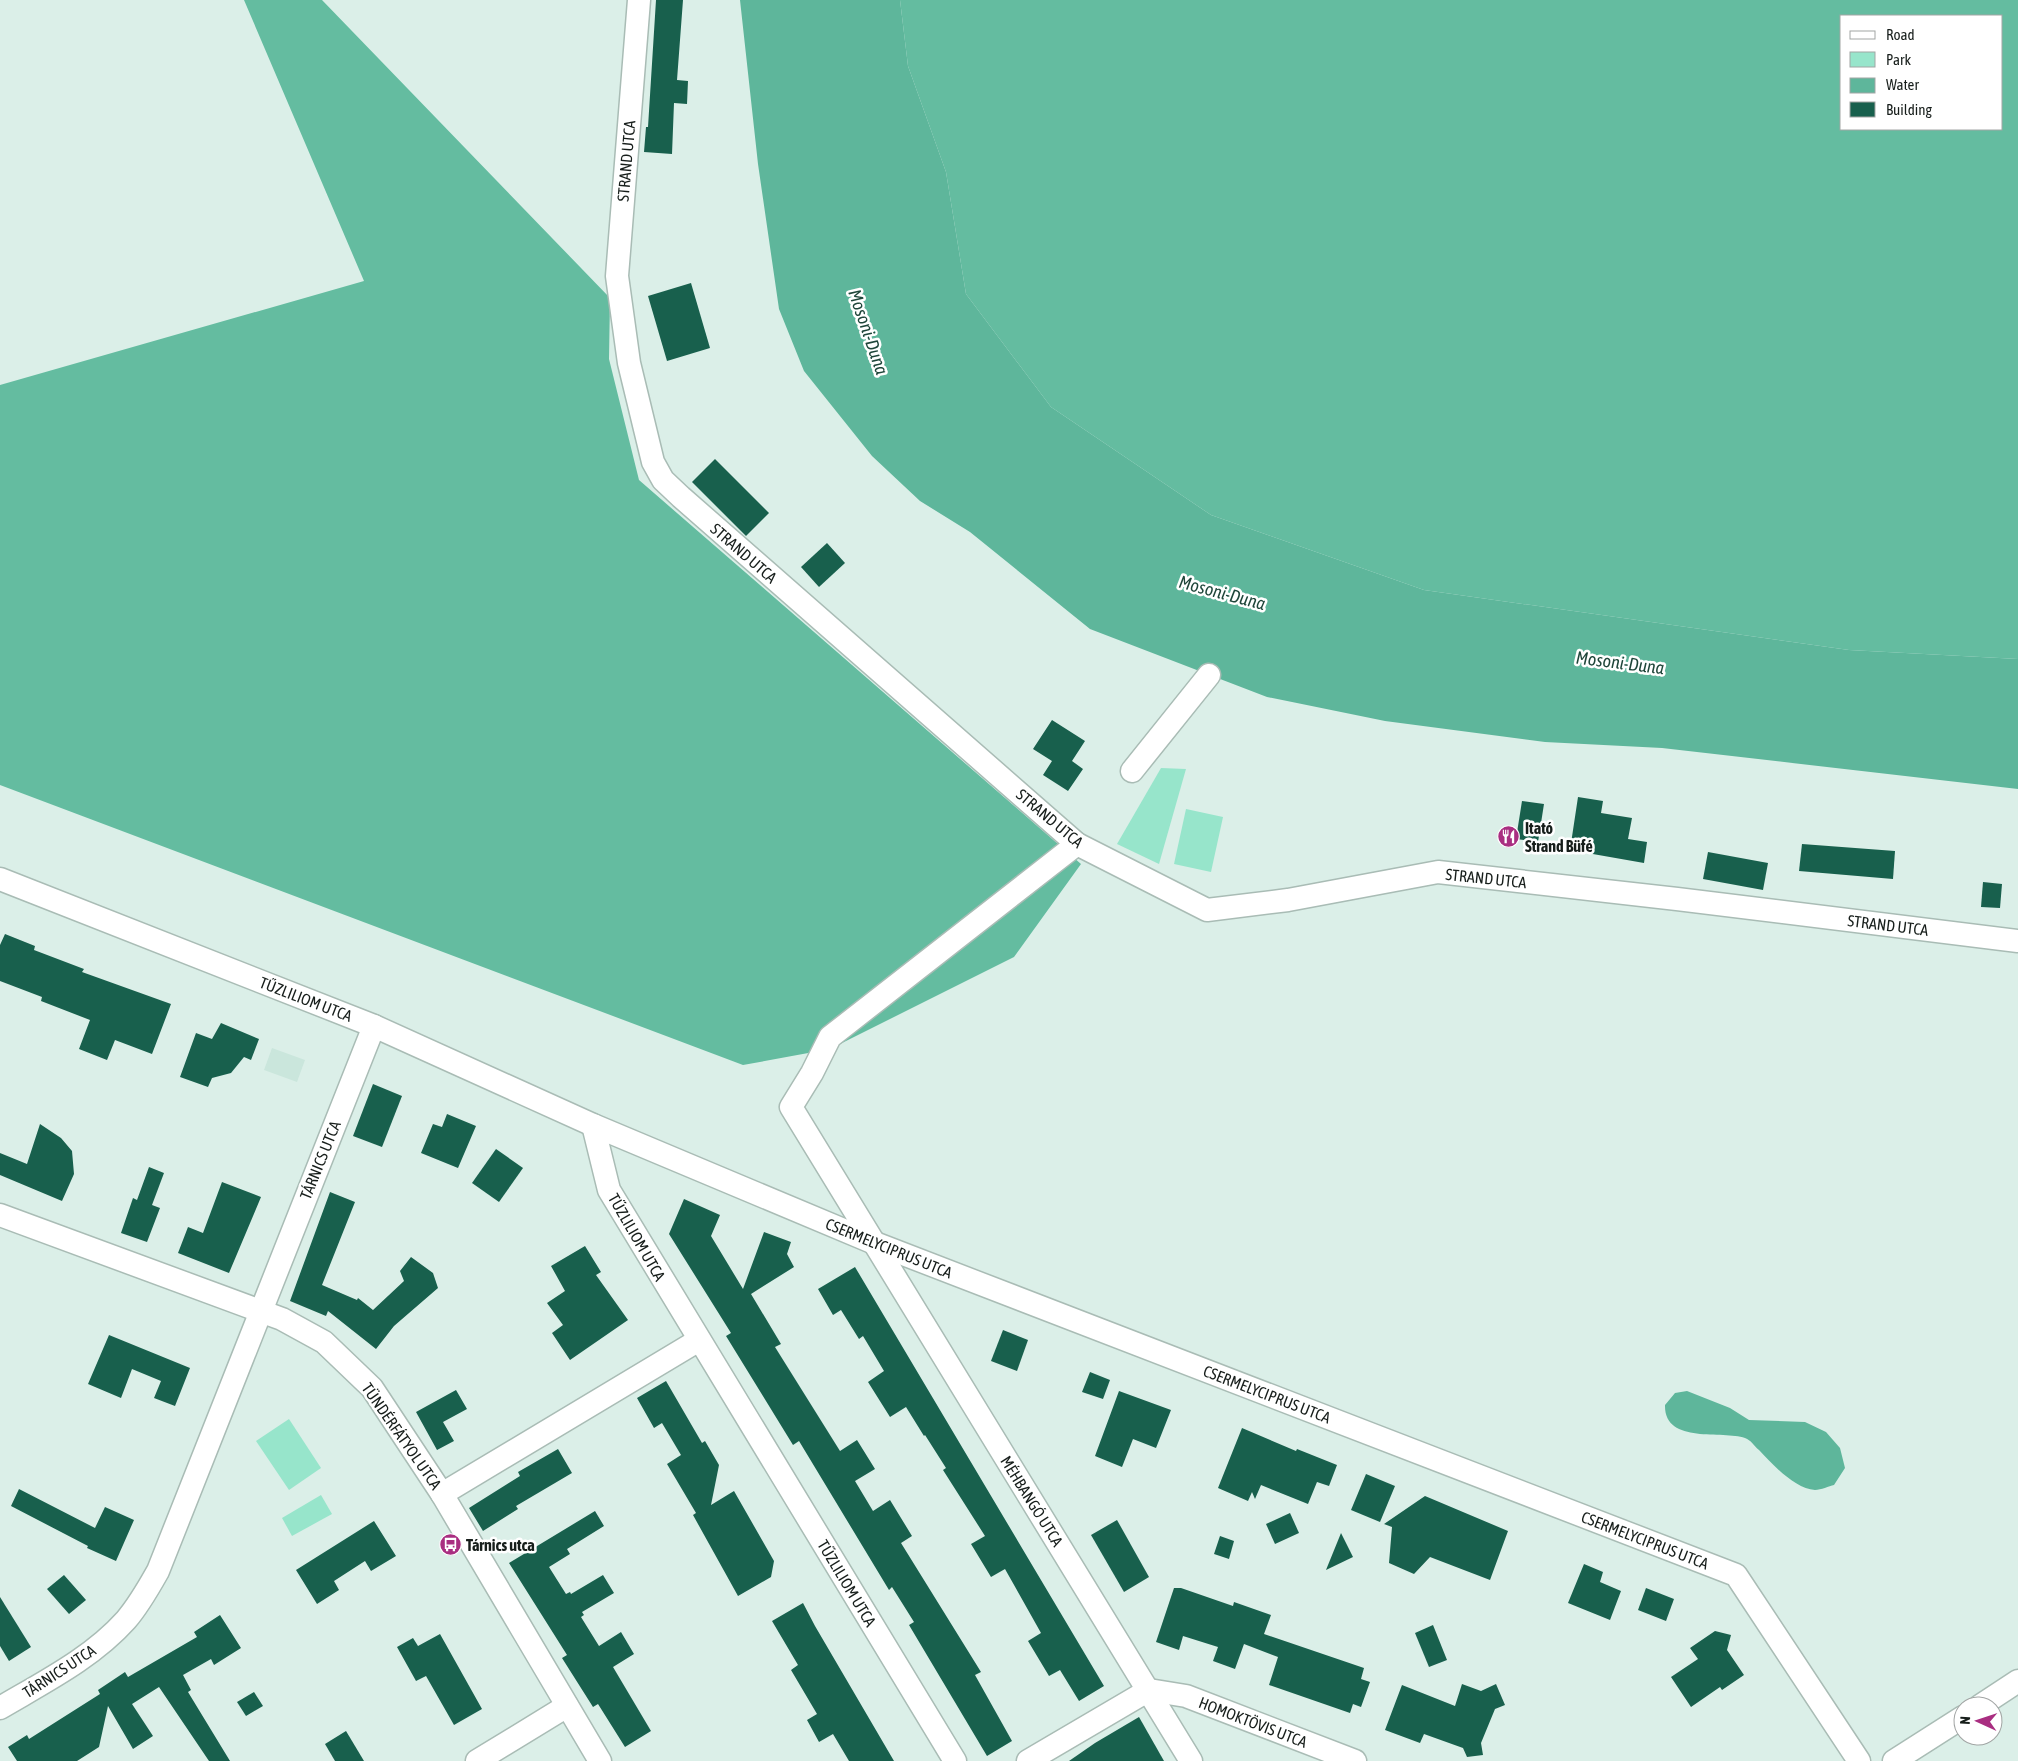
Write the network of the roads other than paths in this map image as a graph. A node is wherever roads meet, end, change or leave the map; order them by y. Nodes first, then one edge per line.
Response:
1 (639, 0) edge
2 (1209, 675) dead end
3 (1132, 771) dead end
4 (1077, 844) junction
5 (0, 879) edge
6 (2018, 942) edge
7 (374, 1026) junction
8 (593, 1125) junction
9 (0, 1216) edge
10 (872, 1242) junction
11 (259, 1310) junction
12 (699, 1340) junction
13 (442, 1494) junction
14 (2018, 1681) edge
15 (1149, 1690) junction
16 (1995, 1696) edge
17 (567, 1706) junction
18 (0, 1708) edge
19 (1953, 1724) edge
20 (1901, 1760) edge
21 (477, 1761) edge
22 (600, 1761) edge
23 (955, 1761) edge
24 (1028, 1761) edge
25 (1191, 1761) edge
26 (1355, 1761) edge
27 (1859, 1761) edge

1 - 4 street, STRAND UTCA
2 - 3 street
4 - 6 street, STRAND UTCA
4 - 10 street, MÉHBANGÓ UTCA
5 - 7 street, TŰZLILIOM UTCA
7 - 8 street, TŰZLILIOM UTCA
7 - 11 street, TÁRNICS UTCA
8 - 10 street, CSERMELYCIPRUS UTCA
8 - 12 street, TŰZLILIOM UTCA
9 - 11 street, TÜNDÉRFÁTYOL UTCA
10 - 15 street, MÉHBANGÓ UTCA
10 - 27 street, CSERMELYCIPRUS UTCA
11 - 13 street, TÜNDÉRFÁTYOL UTCA
11 - 18 street, TÁRNICS UTCA
12 - 13 street
12 - 23 street, TŰZLILIOM UTCA
13 - 17 street, TÜNDÉRFÁTYOL UTCA
14 - 16 street
15 - 24 street
15 - 25 street, MÉHBANGÓ UTCA
15 - 26 street, HOMOKTÖVIS UTCA
17 - 21 street
17 - 22 street, TÜNDÉRFÁTYOL UTCA
19 - 20 street

